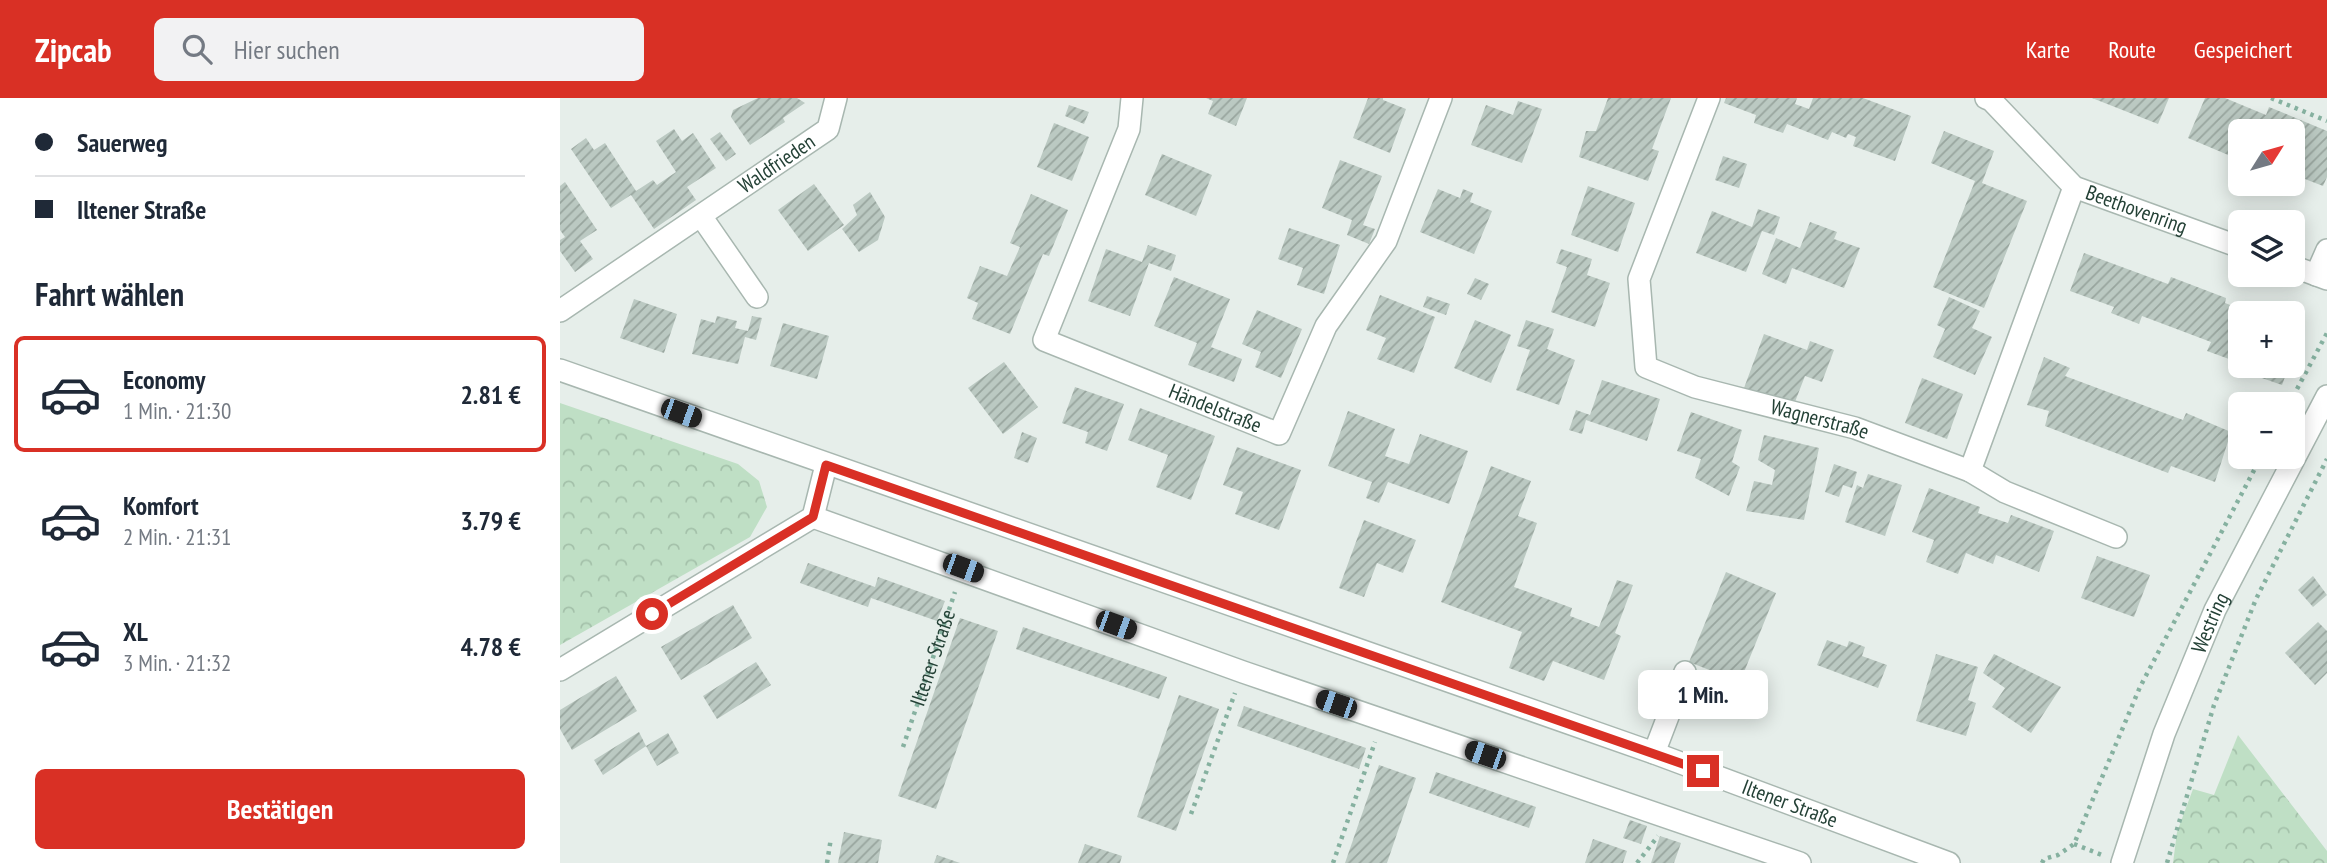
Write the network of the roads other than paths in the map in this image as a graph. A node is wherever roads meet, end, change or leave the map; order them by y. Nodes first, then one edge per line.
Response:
1 (836, 98) edge
2 (1132, 98) edge
3 (1441, 98) edge
4 (1709, 98) edge
5 (1989, 99) edge
6 (2074, 187) junction
7 (701, 216) junction
8 (2228, 243) edge
9 (2327, 250) edge
10 (2305, 271) edge
11 (2322, 277) edge
12 (757, 297) dead end
13 (560, 311) edge
14 (560, 370) edge
15 (2327, 396) edge
16 (826, 465) junction
17 (1970, 471) junction
18 (813, 517) junction
19 (2116, 537) dead end
20 (560, 670) edge
21 (1685, 672) dead end
22 (1654, 753) junction
23 (1800, 863) edge
24 (1949, 863) edge
25 (2122, 863) edge

1 - 7 street, Waldfrieden
2 - 3 street, Händelstraße
4 - 17 street, Wagnerstraße
5 - 6 street, Beethovenring
6 - 8 street, Beethovenring
6 - 17 street
7 - 12 street
7 - 13 street, Waldfrieden
9 - 11 street
10 - 11 street
14 - 16 street, Iltener Straße
15 - 25 street, Westring
16 - 18 street
16 - 22 street, Iltener Straße
17 - 19 street
18 - 20 street
18 - 23 street
21 - 22 street
22 - 24 street, Iltener Straße

